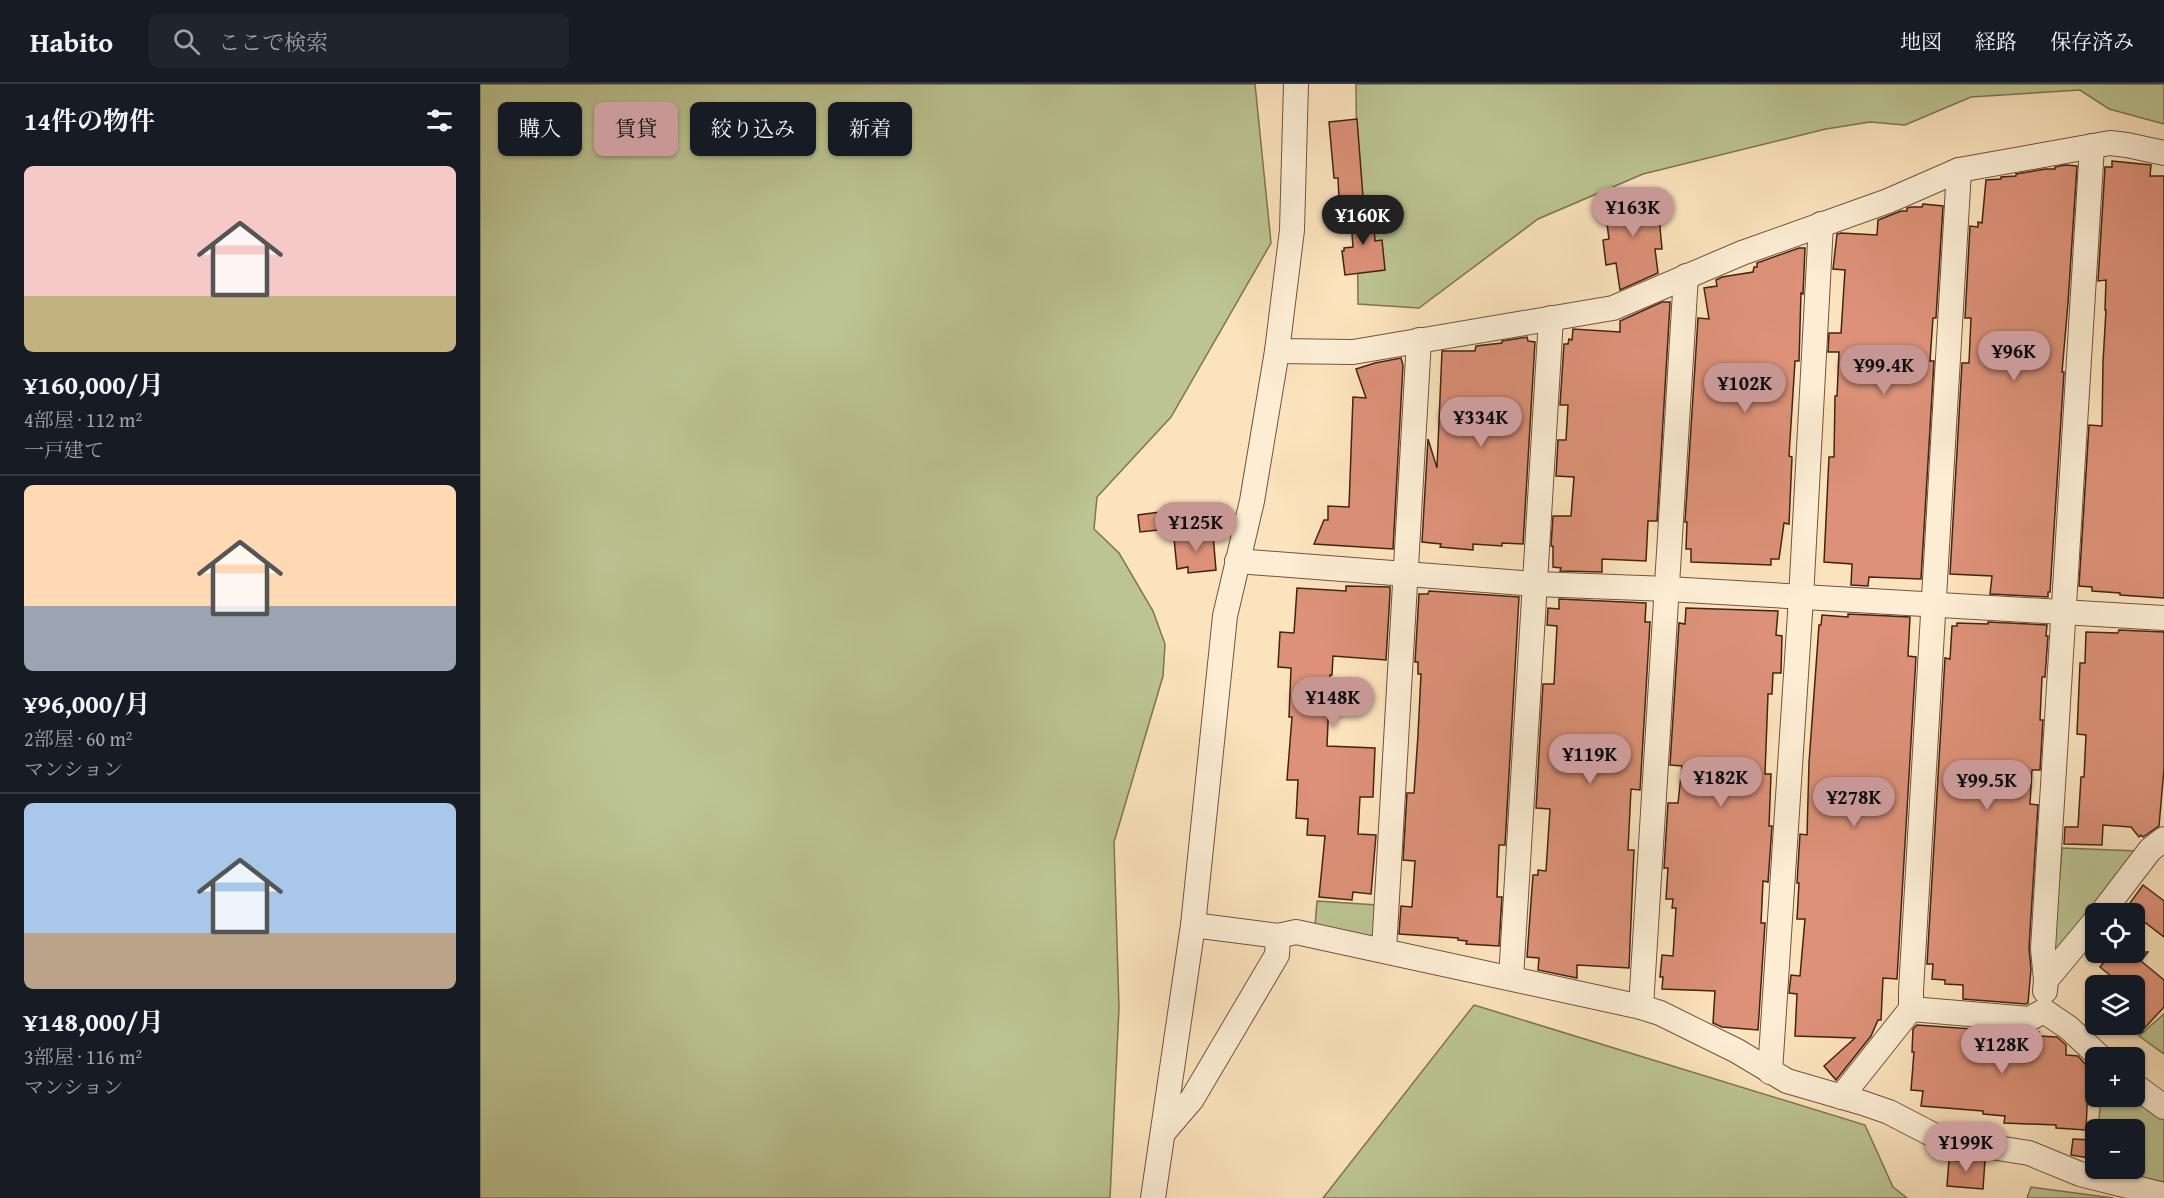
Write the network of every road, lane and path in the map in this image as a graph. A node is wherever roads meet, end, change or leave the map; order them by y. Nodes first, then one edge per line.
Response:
1 (1296, 84) edge
2 (2092, 146) junction
3 (2164, 153) edge
4 (1959, 170) junction
5 (1821, 224) junction
6 (1686, 276) junction
7 (1551, 318) junction
8 (1419, 340) junction
9 (1277, 351) junction
10 (1237, 561) junction
11 (1405, 575) junction
12 (1536, 584) junction
13 (1668, 589) junction
14 (1801, 598) junction
15 (1934, 605) junction
16 (2064, 613) junction
17 (2164, 618) edge
18 (2164, 839) edge
19 (2109, 903) edge
20 (1193, 925) junction
21 (2085, 933) edge
22 (1278, 936) junction
23 (1384, 950) junction
24 (1511, 978) junction
25 (2046, 980) junction
26 (1641, 1007) junction
27 (1911, 1009) junction
28 (2044, 1011) junction
29 (2089, 1047) edge
30 (1770, 1072) junction
31 (2145, 1093) edge
32 (1841, 1097) junction
33 (2164, 1107) edge
34 (1163, 1133) junction
35 (2164, 1195) edge
36 (1153, 1198) edge

1 - 9 street
2 - 3 street
2 - 4 street
2 - 16 street
4 - 5 street
4 - 15 street
5 - 6 street
5 - 14 street
6 - 7 street
6 - 13 street
7 - 8 street
7 - 12 street
8 - 9 street
8 - 11 street
9 - 10 street
10 - 11 street
10 - 20 street
11 - 12 street
11 - 23 street
12 - 13 street
12 - 24 street
13 - 14 street
13 - 26 street
14 - 15 street
14 - 30 street
15 - 16 street
15 - 27 street
16 - 17 street
16 - 25 street
18 - 19 street
20 - 22 street
20 - 34 street
21 - 25 street
22 - 23 street
22 - 34 street
23 - 24 street
24 - 26 street
25 - 28 street
26 - 30 street
27 - 28 street
27 - 32 street
28 - 29 street
30 - 32 street
31 - 33 street
32 - 35 street
34 - 36 street

